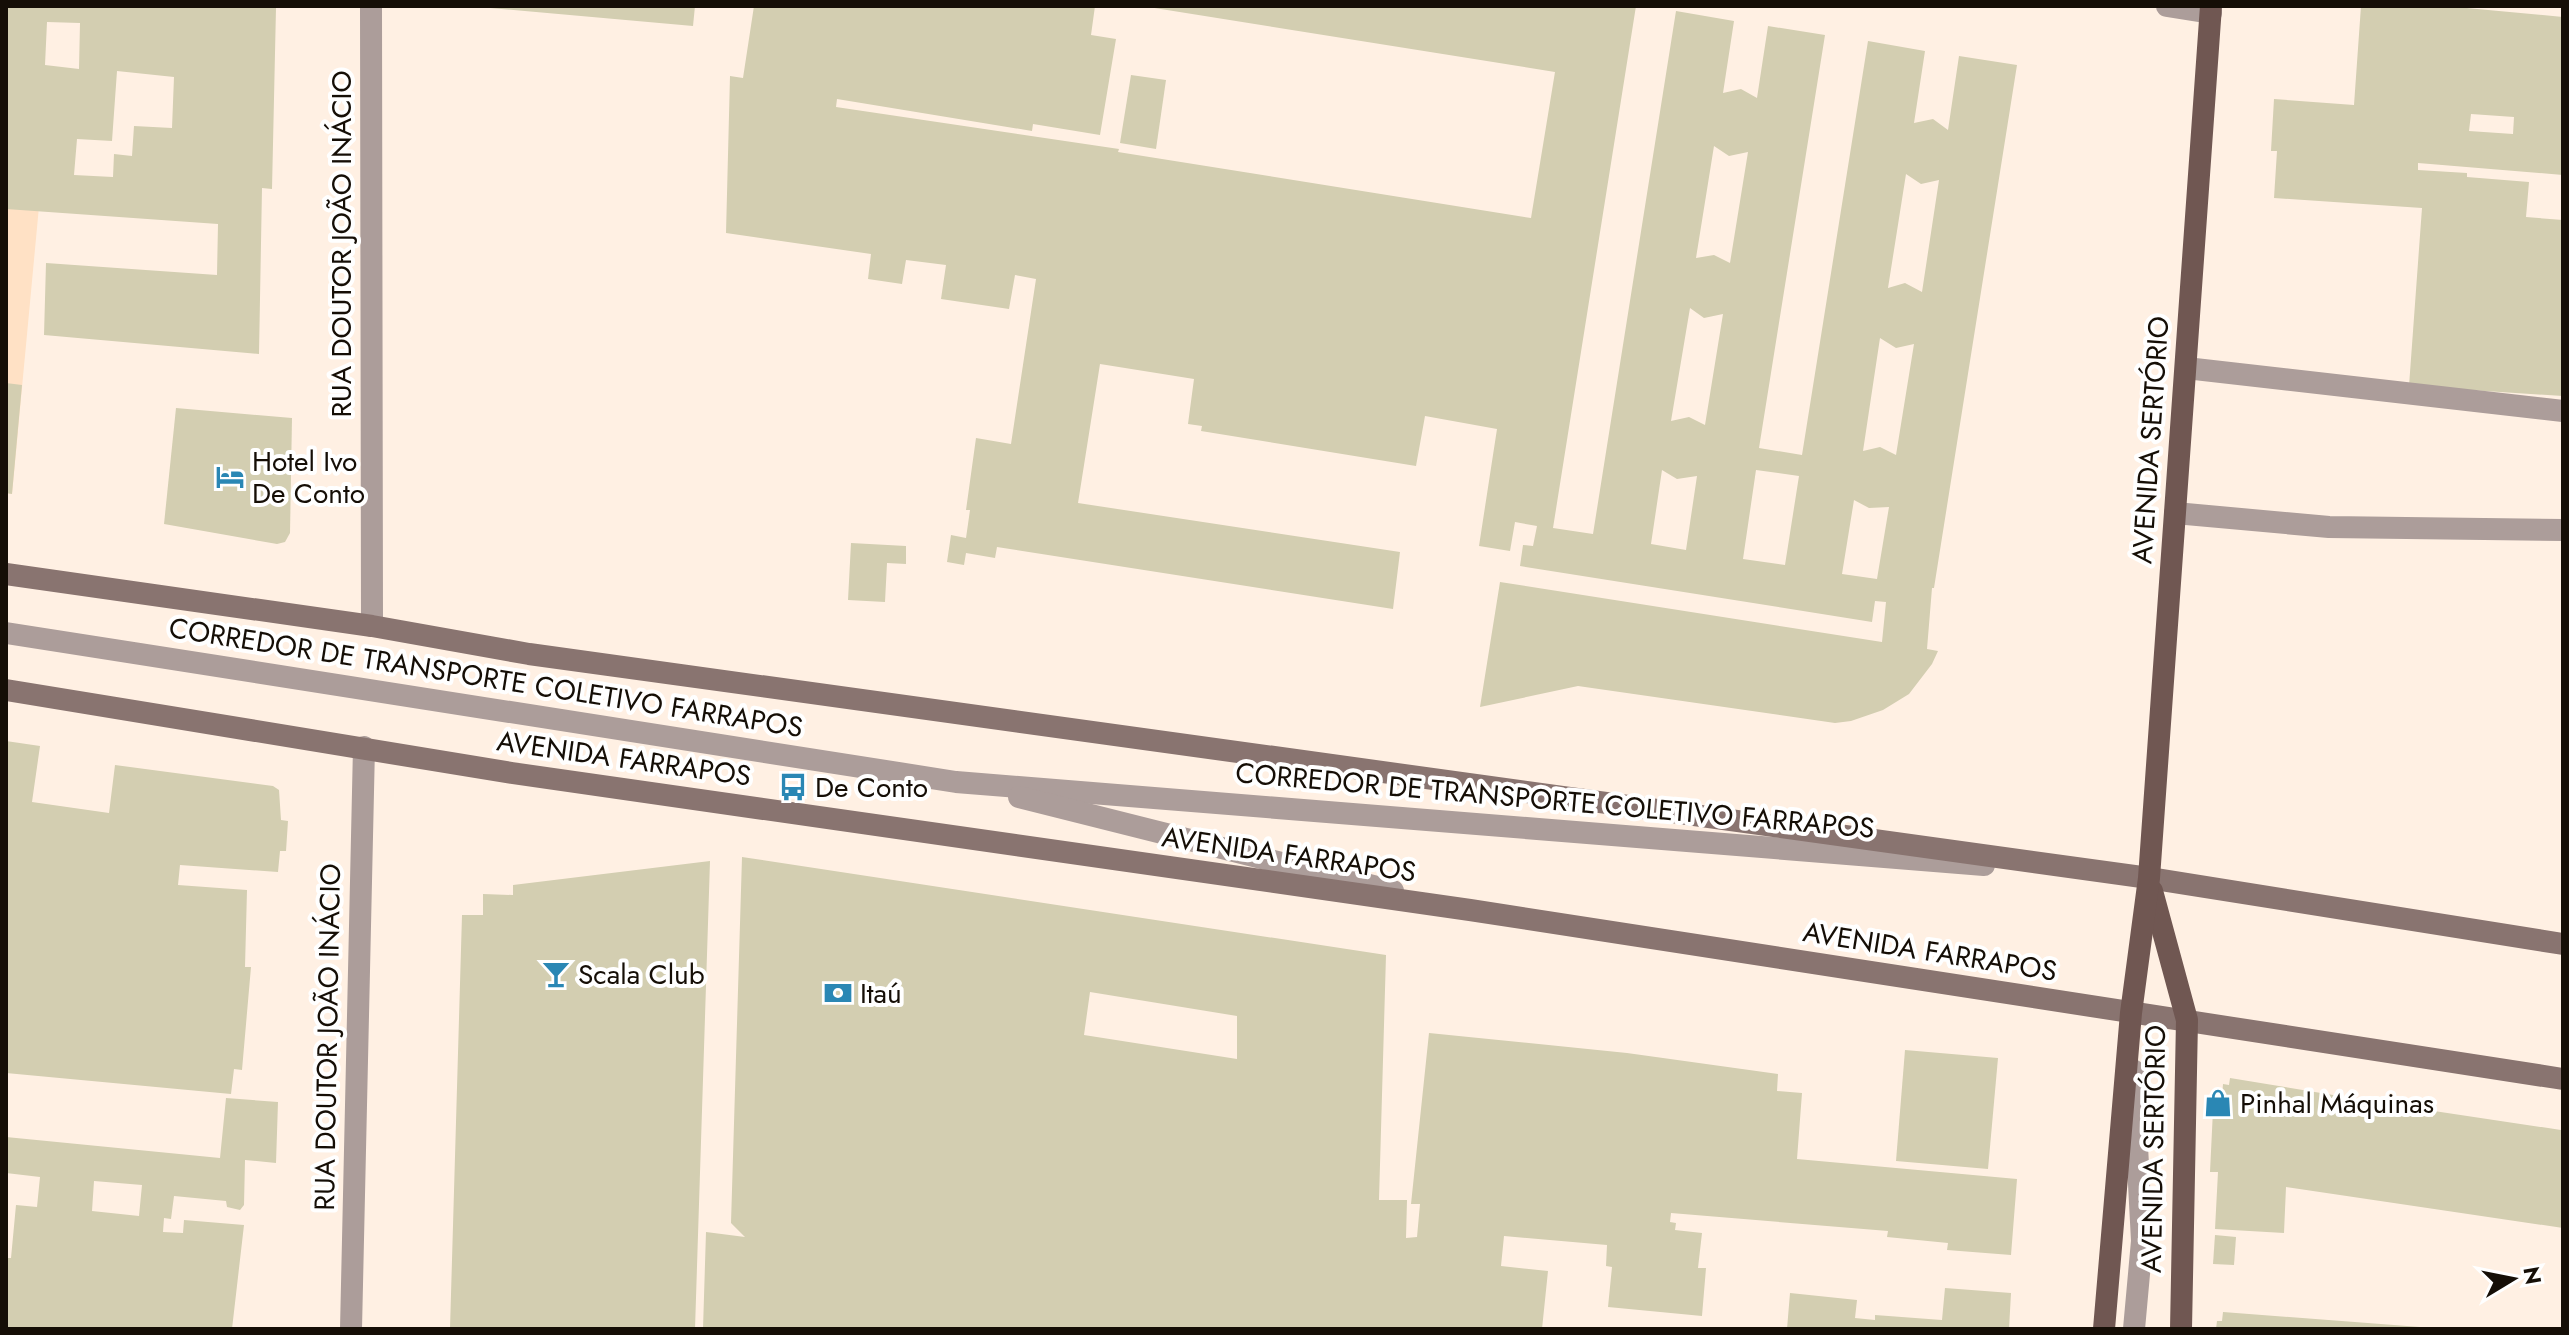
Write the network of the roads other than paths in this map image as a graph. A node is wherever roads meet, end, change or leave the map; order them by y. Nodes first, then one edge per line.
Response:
1 (371, 6) edge
2 (2167, 6) edge
3 (2211, 9) edge
4 (2186, 368) junction
5 (2563, 411) edge
6 (2175, 513) junction
7 (2563, 530) edge
8 (6, 574) edge
9 (372, 626) junction
10 (6, 633) edge
11 (6, 690) edge
12 (364, 747) junction
13 (956, 782) junction
14 (2149, 878) junction
15 (1470, 910) junction
16 (2563, 944) edge
17 (2131, 1013) junction
18 (2187, 1020) junction
19 (2563, 1079) edge
20 (351, 1329) edge
21 (2104, 1329) edge
22 (2134, 1329) edge
23 (2181, 1329) edge

1 - 9 street, RUA DOUTOR JOÃO INÁCIO
2 - 3 street
3 - 4 main road, AVENIDA SERTÓRIO
4 - 5 street
4 - 6 main road, AVENIDA SERTÓRIO
6 - 7 street
6 - 14 main road, AVENIDA SERTÓRIO
8 - 9 main road
9 - 14 main road
10 - 13 street, CORREDOR DE TRANSPORTE COLETIVO FARRAPOS
11 - 12 main road, AVENIDA FARRAPOS
12 - 15 main road, AVENIDA FARRAPOS
12 - 20 street, RUA DOUTOR JOÃO INÁCIO
13 - 14 street, CORREDOR DE TRANSPORTE COLETIVO FARRAPOS
13 - 15 street, CORREDOR DE TRANSPORTE COLETIVO FARRAPOS
14 - 16 main road
14 - 17 main road, AVENIDA SERTÓRIO
14 - 18 main road, AVENIDA SERTÓRIO
15 - 17 main road, AVENIDA FARRAPOS
17 - 18 main road, AVENIDA FARRAPOS
17 - 21 main road, AVENIDA SERTÓRIO
17 - 22 street
18 - 19 main road, AVENIDA FARRAPOS
18 - 23 main road, AVENIDA SERTÓRIO

